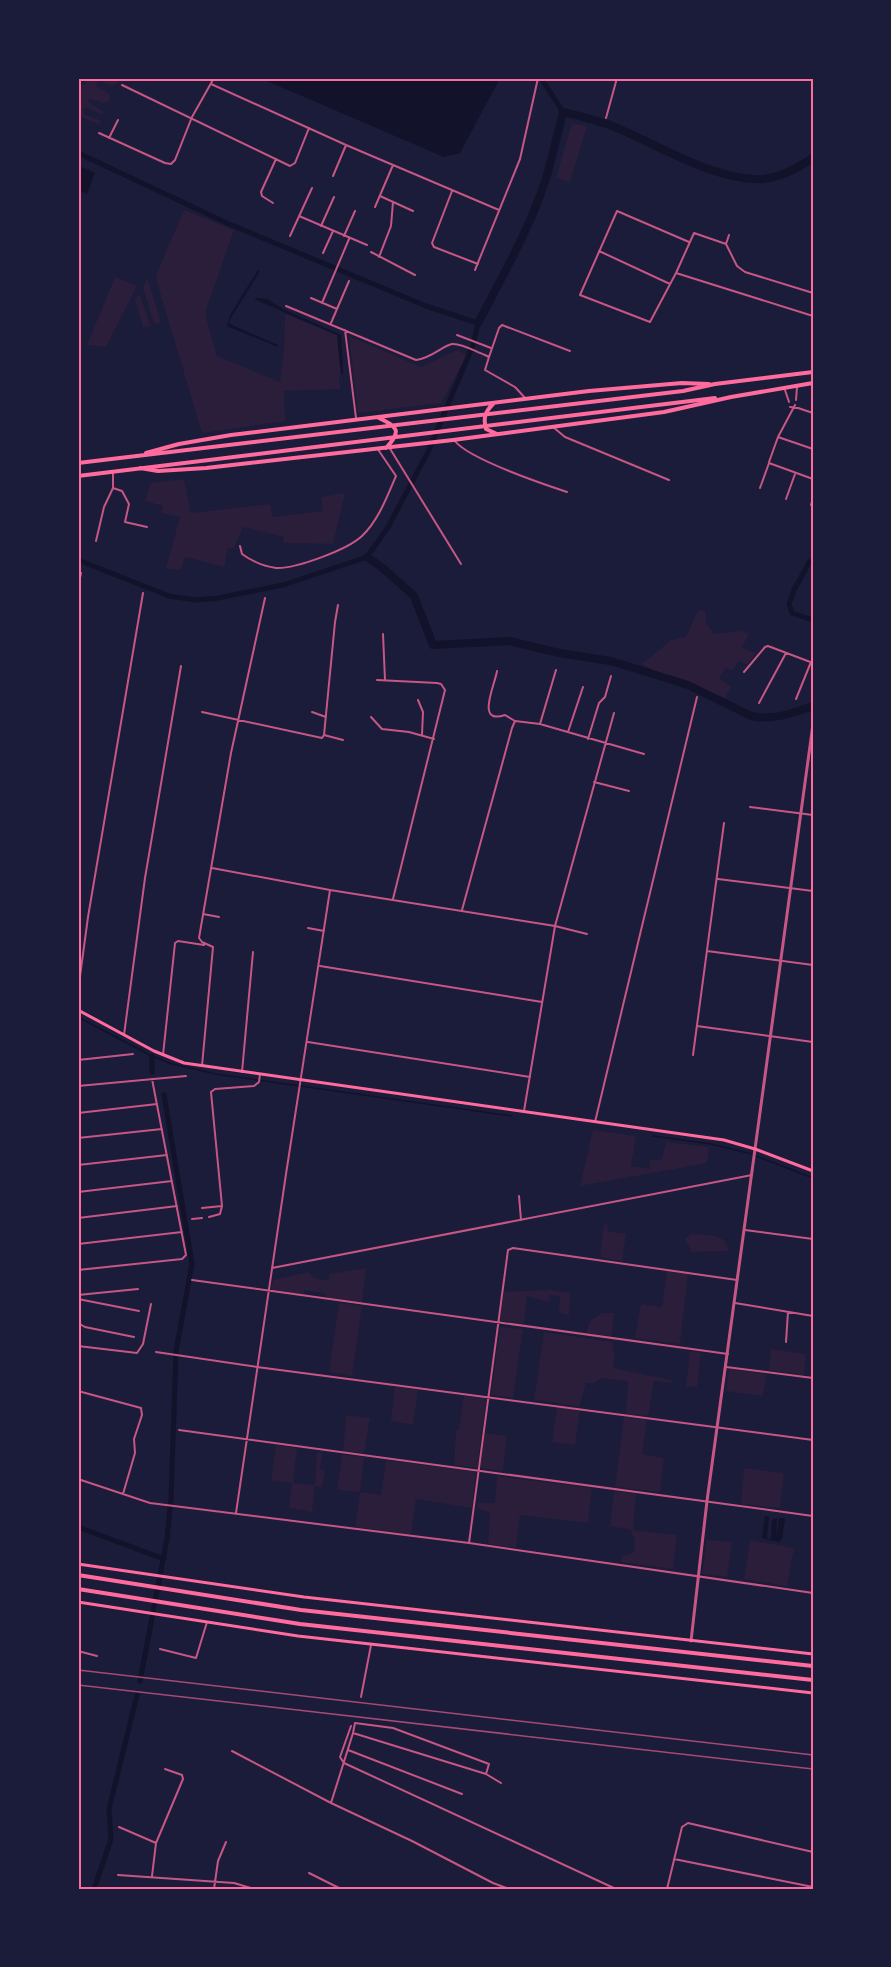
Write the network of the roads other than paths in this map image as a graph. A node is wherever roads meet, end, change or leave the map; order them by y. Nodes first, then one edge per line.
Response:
1 (214, 78) edge
2 (538, 78) edge
3 (617, 78) edge
4 (211, 84) junction
5 (122, 85) dead end
6 (192, 117) junction
7 (606, 118) dead end
8 (118, 120) dead end
9 (309, 128) junction
10 (99, 133) dead end
11 (109, 138) junction
12 (346, 145) junction
13 (276, 159) junction
14 (393, 165) junction
15 (333, 176) dead end
16 (312, 188) dead end
17 (452, 191) junction
18 (380, 196) junction
19 (334, 197) dead end
20 (393, 202) junction
21 (273, 203) dead end
22 (375, 207) dead end
23 (499, 210) junction
24 (413, 211) dead end
25 (356, 212) dead end
26 (299, 216) junction
27 (321, 226) junction
28 (333, 231) junction
29 (729, 235) dead end
30 (290, 236) dead end
31 (344, 236) junction
32 (350, 238) junction
33 (689, 242) junction
34 (726, 244) junction
35 (367, 245) dead end
36 (599, 251) junction
37 (371, 252) dead end
38 (323, 253) dead end
39 (379, 257) junction
40 (478, 264) junction
41 (475, 270) dead end
42 (676, 273) junction
43 (415, 275) dead end
44 (350, 281) dead end
45 (670, 284) junction
46 (813, 292) edge
47 (311, 298) dead end
48 (322, 303) junction
49 (286, 306) dead end
50 (337, 309) junction
51 (813, 316) edge
52 (331, 323) junction
53 (345, 330) junction
54 (459, 336) dead end
55 (490, 348) junction
56 (570, 351) dead end
57 (487, 356) junction
58 (813, 372) edge
59 (813, 383) edge
60 (715, 384) junction
61 (797, 385) junction
62 (784, 386) junction
63 (731, 397) junction
64 (526, 399) junction
65 (796, 400) dead end
66 (493, 404) junction
67 (789, 404) junction
68 (795, 406) junction
69 (791, 412) junction
70 (813, 413) edge
71 (378, 418) junction
72 (357, 421) junction
73 (553, 427) junction
74 (498, 434) junction
75 (778, 437) junction
76 (454, 440) junction
77 (377, 448) junction
78 (387, 448) junction
79 (813, 449) edge
80 (136, 456) junction
81 (78, 463) edge
82 (769, 463) junction
83 (140, 468) junction
84 (113, 471) junction
85 (795, 473) junction
86 (78, 476) edge
87 (813, 479) edge
88 (669, 480) dead end
89 (113, 488) junction
90 (760, 488) dead end
91 (567, 492) dead end
92 (813, 498) edge
93 (786, 499) dead end
94 (810, 505) dead end
95 (147, 527) dead end
96 (96, 541) dead end
97 (240, 546) dead end
98 (460, 564) dead end
99 (81, 573) dead end
100 (78, 587) edge
101 (143, 593) dead end
102 (265, 598) dead end
103 (338, 605) dead end
104 (383, 634) dead end
105 (786, 652) junction
106 (812, 663) edge
107 (181, 666) dead end
108 (556, 670) dead end
109 (497, 671) dead end
110 (744, 672) dead end
111 (610, 676) dead end
112 (377, 680) dead end
113 (385, 680) junction
114 (583, 687) dead end
115 (697, 697) dead end
116 (796, 699) dead end
117 (418, 700) dead end
118 (759, 703) dead end
119 (202, 712) dead end
120 (312, 712) dead end
121 (614, 713) dead end
122 (326, 717) junction
123 (371, 717) dead end
124 (238, 719) junction
125 (515, 722) junction
126 (540, 724) junction
127 (813, 724) edge
128 (568, 733) junction
129 (324, 735) junction
130 (422, 735) junction
131 (812, 736) edge
132 (434, 739) junction
133 (588, 739) junction
134 (343, 740) dead end
135 (604, 744) junction
136 (644, 754) dead end
137 (594, 782) junction
138 (630, 791) dead end
139 (750, 807) dead end
140 (800, 813) junction
141 (813, 815) edge
142 (724, 823) dead end
143 (211, 867) junction
144 (716, 879) junction
145 (790, 888) junction
146 (330, 890) junction
147 (813, 891) edge
148 (393, 899) junction
149 (462, 909) junction
150 (203, 914) junction
151 (219, 917) dead end
152 (555, 926) junction
153 (308, 928) dead end
154 (324, 931) junction
155 (587, 934) dead end
156 (207, 945) junction
157 (707, 951) junction
158 (253, 952) dead end
159 (780, 961) junction
160 (813, 965) edge
161 (319, 966) junction
162 (78, 990) edge
163 (542, 1002) junction
164 (78, 1010) edge
165 (697, 1026) junction
166 (124, 1035) junction
167 (770, 1036) junction
168 (308, 1042) junction
169 (813, 1042) edge
170 (133, 1054) dead end
171 (163, 1055) junction
172 (693, 1055) dead end
173 (78, 1060) edge
174 (202, 1066) junction
175 (243, 1072) junction
176 (186, 1076) dead end
177 (530, 1077) junction
178 (260, 1078) junction
179 (152, 1079) junction
180 (301, 1082) junction
181 (78, 1086) edge
182 (157, 1104) junction
183 (524, 1112) junction
184 (78, 1113) edge
185 (595, 1122) junction
186 (162, 1129) junction
187 (78, 1138) edge
188 (755, 1151) junction
189 (166, 1155) junction
190 (78, 1165) edge
191 (813, 1171) edge
192 (752, 1175) junction
193 (172, 1181) junction
194 (78, 1192) edge
195 (519, 1196) dead end
196 (177, 1206) junction
197 (222, 1206) junction
198 (202, 1208) dead end
199 (209, 1217) dead end
200 (78, 1218) edge
201 (202, 1218) dead end
202 (192, 1219) dead end
203 (521, 1220) junction
204 (745, 1230) junction
205 (182, 1232) junction
206 (813, 1239) edge
207 (78, 1244) edge
208 (272, 1268) junction
209 (78, 1270) edge
210 (192, 1280) dead end
211 (738, 1280) junction
212 (138, 1290) dead end
213 (268, 1292) junction
214 (78, 1297) edge
215 (151, 1304) dead end
216 (735, 1304) junction
217 (139, 1311) dead end
218 (788, 1312) junction
219 (813, 1316) edge
220 (78, 1323) edge
221 (497, 1323) junction
222 (134, 1337) dead end
223 (786, 1342) dead end
224 (78, 1346) edge
225 (156, 1352) dead end
226 (728, 1354) junction
227 (257, 1367) junction
228 (726, 1367) junction
229 (813, 1378) edge
230 (78, 1391) edge
231 (488, 1397) junction
232 (717, 1427) junction
233 (179, 1430) dead end
234 (247, 1440) junction
235 (813, 1440) edge
236 (478, 1471) junction
237 (78, 1479) edge
238 (123, 1494) junction
239 (707, 1501) junction
240 (236, 1513) junction
241 (813, 1516) edge
242 (468, 1543) junction
243 (78, 1564) edge
244 (78, 1575) edge
245 (699, 1576) junction
246 (78, 1588) edge
247 (813, 1593) edge
248 (78, 1602) edge
249 (207, 1622) junction
250 (691, 1641) junction
251 (370, 1644) junction
252 (160, 1649) dead end
253 (78, 1651) edge
254 (813, 1654) edge
255 (97, 1656) dead end
256 (813, 1666) edge
257 (813, 1680) edge
258 (813, 1693) edge
259 (361, 1697) dead end
260 (351, 1726) dead end
261 (353, 1733) junction
262 (348, 1750) junction
263 (232, 1751) dead end
264 (344, 1763) junction
265 (165, 1768) dead end
266 (486, 1774) junction
267 (501, 1782) dead end
268 (462, 1794) dead end
269 (331, 1803) junction
270 (119, 1827) dead end
271 (226, 1842) dead end
272 (156, 1843) junction
273 (813, 1852) edge
274 (674, 1859) junction
275 (309, 1873) dead end
276 (118, 1875) dead end
277 (153, 1876) junction
278 (214, 1882) junction
279 (813, 1887) edge
280 (214, 1889) edge
281 (254, 1889) edge
282 (341, 1889) edge
283 (509, 1889) edge
284 (616, 1889) edge
285 (667, 1889) edge

1 - 4 street
2 - 23 street
3 - 7 street
4 - 6 street
4 - 9 street
5 - 6 street
6 - 11 street
6 - 13 street
8 - 11 street
9 - 12 street
9 - 13 street
10 - 11 street
12 - 14 street
12 - 15 street
13 - 21 street
14 - 17 street
14 - 18 street
16 - 26 street
17 - 23 street
17 - 40 street
18 - 20 street
18 - 22 street
19 - 27 street
20 - 24 street
20 - 39 street
23 - 40 street
25 - 31 street
26 - 27 street
26 - 30 street
27 - 28 street
28 - 31 street
28 - 38 street
29 - 34 street
31 - 32 street
32 - 35 street
32 - 48 street
33 - 34 street
33 - 36 street
33 - 42 street
34 - 46 street
36 - 45 street
36 - 45 street
37 - 39 street
39 - 43 street
40 - 41 street
42 - 45 street
42 - 51 street
44 - 50 street
47 - 48 street
48 - 50 street
49 - 52 street
50 - 52 street
52 - 53 street
53 - 57 street
53 - 72 street
54 - 55 street
55 - 56 street
55 - 57 street
57 - 64 street
58 - 60 main road
59 - 61 main road
60 - 64 main road
60 - 80 main road
61 - 62 main road
61 - 65 street
62 - 63 main road
62 - 67 street
63 - 73 main road
63 - 83 main road
64 - 66 main road
66 - 71 main road
66 - 74 main road
67 - 68 street
67 - 69 street
68 - 69 street
68 - 70 street
69 - 75 street
71 - 72 main road
71 - 78 main road
72 - 80 main road
73 - 74 main road
73 - 88 street
74 - 76 main road
75 - 79 street
75 - 82 street
76 - 78 main road
76 - 91 street
77 - 78 main road
77 - 83 main road
77 - 97 street
78 - 98 street
80 - 81 main road
82 - 85 street
82 - 90 street
83 - 84 main road
84 - 86 main road
84 - 89 street
85 - 87 street
85 - 93 street
89 - 95 street
89 - 96 street
92 - 94 street
99 - 100 street
101 - 162 street
102 - 124 street
103 - 122 street
104 - 113 street
105 - 106 street
105 - 110 street
105 - 118 street
106 - 116 street
107 - 166 street
108 - 126 street
109 - 125 street
111 - 133 street
112 - 113 street
113 - 132 street
114 - 128 street
115 - 185 street
117 - 130 street
119 - 124 street
120 - 122 street
121 - 135 street
122 - 129 street
123 - 130 street
124 - 129 street
124 - 143 street
125 - 126 street
125 - 149 street
126 - 128 street
127 - 131 street
128 - 133 street
129 - 134 street
130 - 132 street
131 - 140 street
132 - 148 street
133 - 135 street
135 - 136 street
135 - 137 street
137 - 138 street
137 - 152 street
139 - 140 street
140 - 141 street
140 - 145 street
142 - 144 street
143 - 146 street
143 - 150 street
144 - 145 street
144 - 157 street
145 - 147 street
145 - 159 street
146 - 148 street
146 - 154 street
148 - 149 street
149 - 152 street
150 - 151 street
150 - 156 street
152 - 155 street
152 - 163 street
153 - 154 street
154 - 161 street
156 - 171 street
156 - 174 street
157 - 159 street
157 - 165 street
158 - 175 street
159 - 160 street
159 - 167 street
161 - 163 street
161 - 168 street
163 - 177 street
164 - 166 main road
165 - 167 street
165 - 172 street
166 - 171 main road
167 - 169 street
167 - 188 street
168 - 177 street
168 - 180 street
170 - 173 street
171 - 174 main road
174 - 175 main road
175 - 178 main road
176 - 179 street
177 - 183 street
178 - 180 main road
178 - 197 street
179 - 181 street
179 - 182 street
180 - 183 main road
180 - 208 street
182 - 184 street
182 - 186 street
183 - 185 main road
185 - 188 main road
186 - 187 street
186 - 189 street
188 - 191 main road
188 - 192 street
189 - 190 street
189 - 193 street
192 - 203 street
192 - 204 street
193 - 194 street
193 - 196 street
195 - 203 street
196 - 200 street
196 - 205 street
197 - 198 street
197 - 199 street
201 - 202 street
203 - 208 street
204 - 206 street
204 - 211 street
205 - 207 street
205 - 209 street
208 - 213 street
210 - 213 street
211 - 216 street
211 - 221 street
212 - 214 street
213 - 221 street
213 - 227 street
214 - 217 street
215 - 224 street
216 - 218 street
216 - 226 street
218 - 219 street
218 - 223 street
220 - 222 street
221 - 226 street
221 - 231 street
225 - 227 street
226 - 228 street
227 - 231 street
227 - 234 street
228 - 229 street
228 - 232 street
230 - 238 street
231 - 232 street
231 - 236 street
232 - 235 street
232 - 239 street
233 - 234 street
234 - 236 street
234 - 240 street
236 - 239 street
236 - 242 street
237 - 238 street
238 - 240 street
239 - 241 street
239 - 245 street
240 - 242 street
242 - 245 street
243 - 250 main road
244 - 256 main road
245 - 247 street
245 - 250 street
246 - 257 main road
248 - 249 main road
249 - 251 main road
249 - 252 street
250 - 254 main road
251 - 258 main road
251 - 259 street
253 - 255 street
260 - 264 street
261 - 262 street
261 - 266 street
261 - 266 street
262 - 264 street
262 - 268 street
263 - 269 street
264 - 269 street
264 - 284 street
265 - 272 street
266 - 267 street
269 - 283 street
270 - 272 street
271 - 278 street
272 - 277 street
273 - 274 street
274 - 279 street
274 - 285 street
275 - 282 street
276 - 277 street
277 - 278 street
278 - 280 street
278 - 281 street

